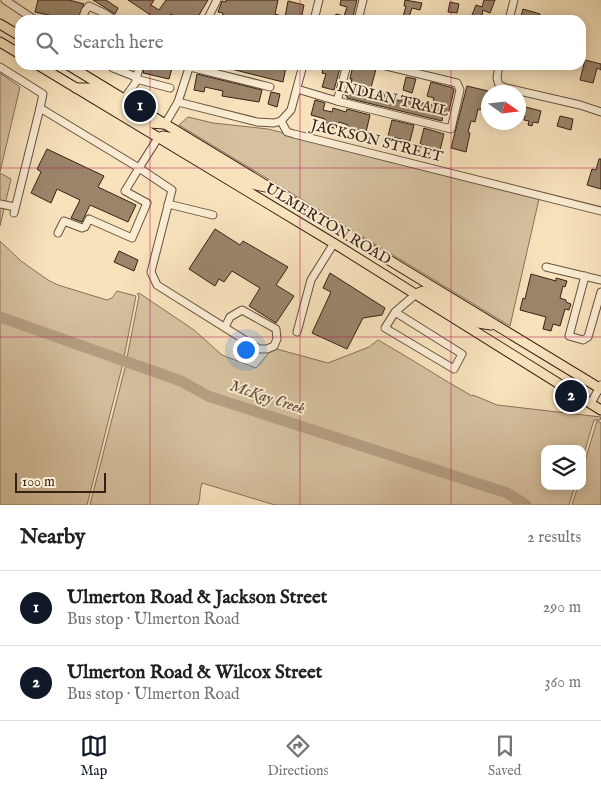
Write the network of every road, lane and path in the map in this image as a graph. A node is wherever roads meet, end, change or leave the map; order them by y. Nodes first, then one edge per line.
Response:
1 (5, 0) edge
2 (85, 0) edge
3 (217, 0) edge
4 (319, 0) edge
5 (363, 0) edge
6 (514, 0) edge
7 (87, 8) junction
8 (28, 15) edge
9 (84, 15) edge
10 (107, 15) edge
11 (210, 15) edge
12 (315, 15) edge
13 (359, 15) edge
14 (510, 15) edge
15 (0, 24) edge
16 (15, 33) edge
17 (0, 42) edge
18 (15, 51) edge
19 (0, 67) edge
20 (46, 70) edge
21 (81, 70) edge
22 (119, 70) edge
23 (139, 70) edge
24 (189, 70) edge
25 (205, 70) edge
26 (302, 70) edge
27 (346, 70) edge
28 (403, 70) edge
29 (498, 70) edge
30 (136, 79) junction
31 (270, 87) dead end
32 (75, 88) junction
33 (170, 88) dead end
34 (297, 90) junction
35 (124, 99) junction
36 (337, 101) junction
37 (178, 102) junction
38 (40, 108) junction
39 (601, 112) edge
40 (281, 121) junction
41 (164, 124) junction
42 (158, 138) junction
43 (139, 168) junction
44 (273, 189) junction
45 (0, 204) edge
46 (168, 204) junction
47 (601, 211) edge
48 (213, 215) dead end
49 (58, 233) dead end
50 (334, 243) junction
51 (546, 267) dead end
52 (585, 276) junction
53 (601, 280) edge
54 (601, 293) edge
55 (416, 294) junction
56 (600, 303) edge
57 (395, 312) junction
58 (225, 327) junction
59 (499, 327) junction
60 (297, 332) dead end
61 (601, 387) edge
62 (591, 403) junction
63 (601, 410) edge

1 - 8 street
2 - 7 street
3 - 11 street
4 - 12 street
5 - 13 street
6 - 14 street
7 - 9 street
7 - 10 street
15 - 16 main road
17 - 18 main road
19 - 38 street
20 - 32 main road, ULMERTON ROAD
21 - 35 main road, ULMERTON ROAD
22 - 30 street
23 - 30 street
24 - 37 street
25 - 31 street
26 - 34 street
27 - 36 street
28 - 36 street, INDIAN TRAIL
29 - 39 street
30 - 33 street
30 - 35 street
32 - 41 main road
32 - 42 main road, ULMERTON ROAD
34 - 36 street, INDIAN TRAIL
34 - 40 street
35 - 41 main road, ULMERTON ROAD
37 - 40 street
37 - 41 street
38 - 43 street
38 - 45 street
40 - 47 street, JACKSON STREET
41 - 44 main road, ULMERTON ROAD
42 - 43 street
42 - 44 main road
42 - 50 main road, ULMERTON ROAD
43 - 46 street
43 - 49 street
44 - 59 main road, ULMERTON ROAD
46 - 48 street
46 - 58 street
50 - 55 main road, ULMERTON ROAD
50 - 60 street
51 - 52 street
52 - 53 street
52 - 56 street
54 - 56 street
55 - 57 street
55 - 59 main road
55 - 62 main road, ULMERTON ROAD
57 - 57 street
58 - 58 street
59 - 61 main road, ULMERTON ROAD
61 - 62 street
62 - 63 main road, ULMERTON ROAD

